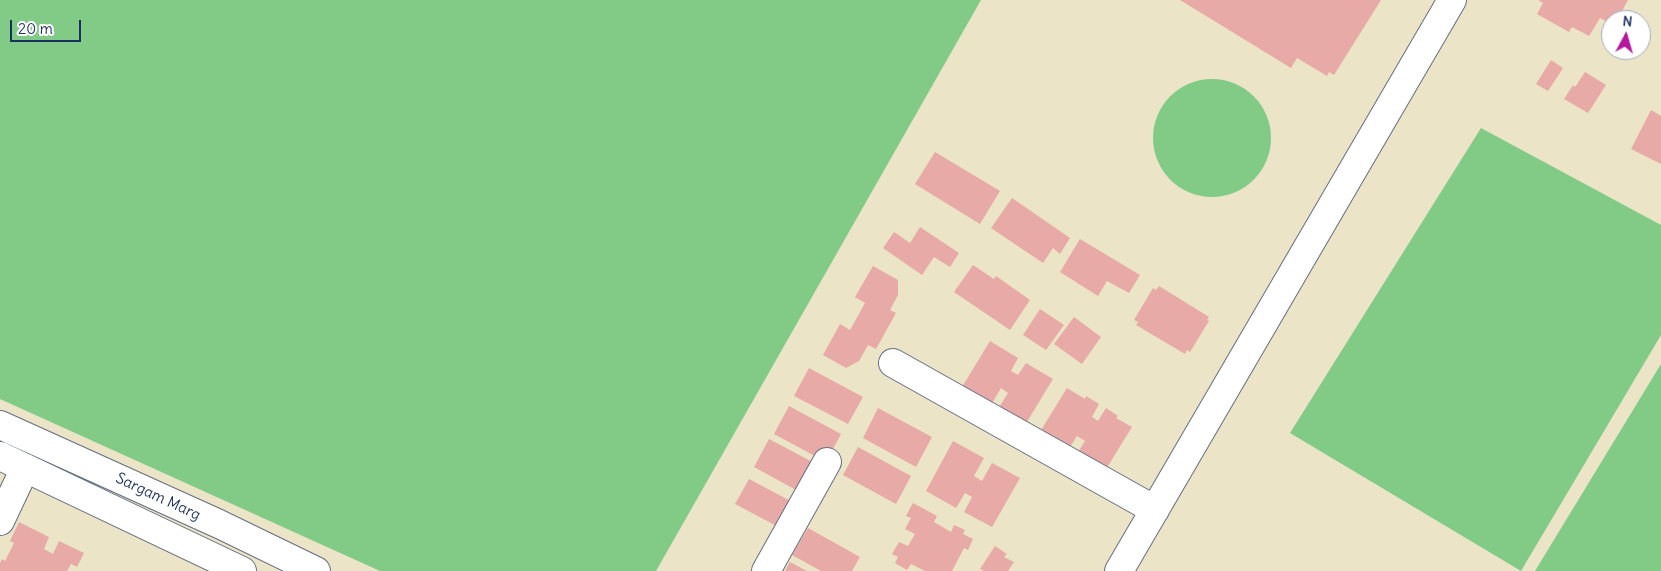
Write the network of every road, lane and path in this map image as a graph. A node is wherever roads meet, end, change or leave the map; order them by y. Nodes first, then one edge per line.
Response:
1 (1452, 0) edge
2 (893, 363) dead end
3 (0, 424) edge
4 (0, 456) edge
5 (827, 462) dead end
6 (25, 468) junction
7 (1154, 510) junction
8 (0, 521) edge
9 (242, 571) edge
10 (316, 571) edge
11 (766, 571) edge
12 (1119, 571) edge

1 - 7 street
2 - 7 street
3 - 10 street, Sargam Marg
4 - 6 street, Sargam Marg
5 - 11 street
6 - 8 street
6 - 9 street, Sargam Marg
7 - 12 street

